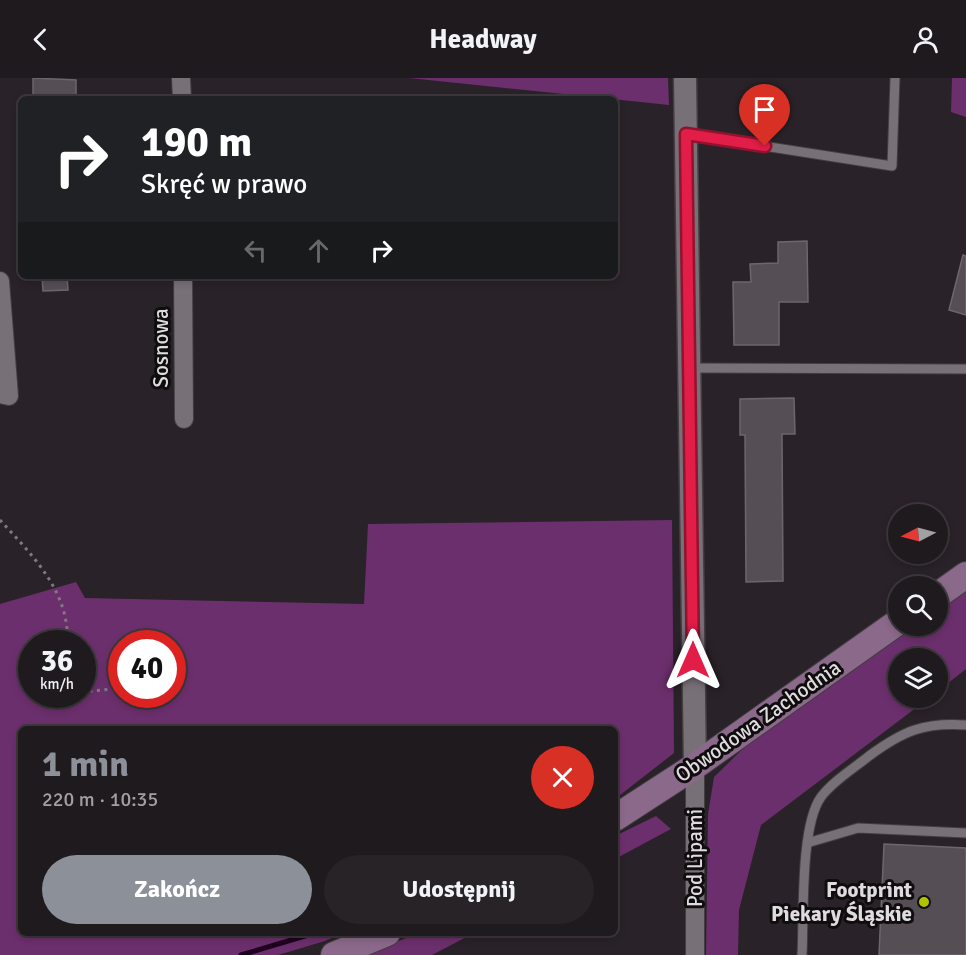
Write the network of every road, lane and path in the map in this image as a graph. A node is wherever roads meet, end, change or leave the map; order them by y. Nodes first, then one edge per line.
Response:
1 (182, 78) edge
2 (685, 78) edge
3 (895, 78) edge
4 (182, 96) edge
5 (686, 134) junction
6 (183, 279) edge
7 (0, 281) edge
8 (690, 368) junction
9 (966, 369) edge
10 (4, 395) edge
11 (184, 419) dead end
12 (0, 520) edge
13 (966, 575) edge
14 (948, 588) edge
15 (888, 629) edge
16 (68, 630) edge
17 (966, 725) edge
18 (695, 766) junction
19 (618, 816) edge
20 (966, 833) edge
21 (807, 843) junction
22 (380, 936) edge
23 (334, 955) edge
24 (695, 955) edge
25 (802, 955) edge

1 - 4 street
2 - 5 street, Pod Lipami
3 - 5 lane
5 - 8 street, Pod Lipami
6 - 11 street, Sosnowa
7 - 10 street
8 - 9 lane
8 - 18 street, Pod Lipami
12 - 16 path
13 - 14 main road
15 - 18 main road, Obwodowa Zachodnia
17 - 21 lane
18 - 19 main road, Obwodowa Zachodnia
18 - 24 street, Pod Lipami
20 - 21 lane
21 - 25 lane
22 - 23 main road

